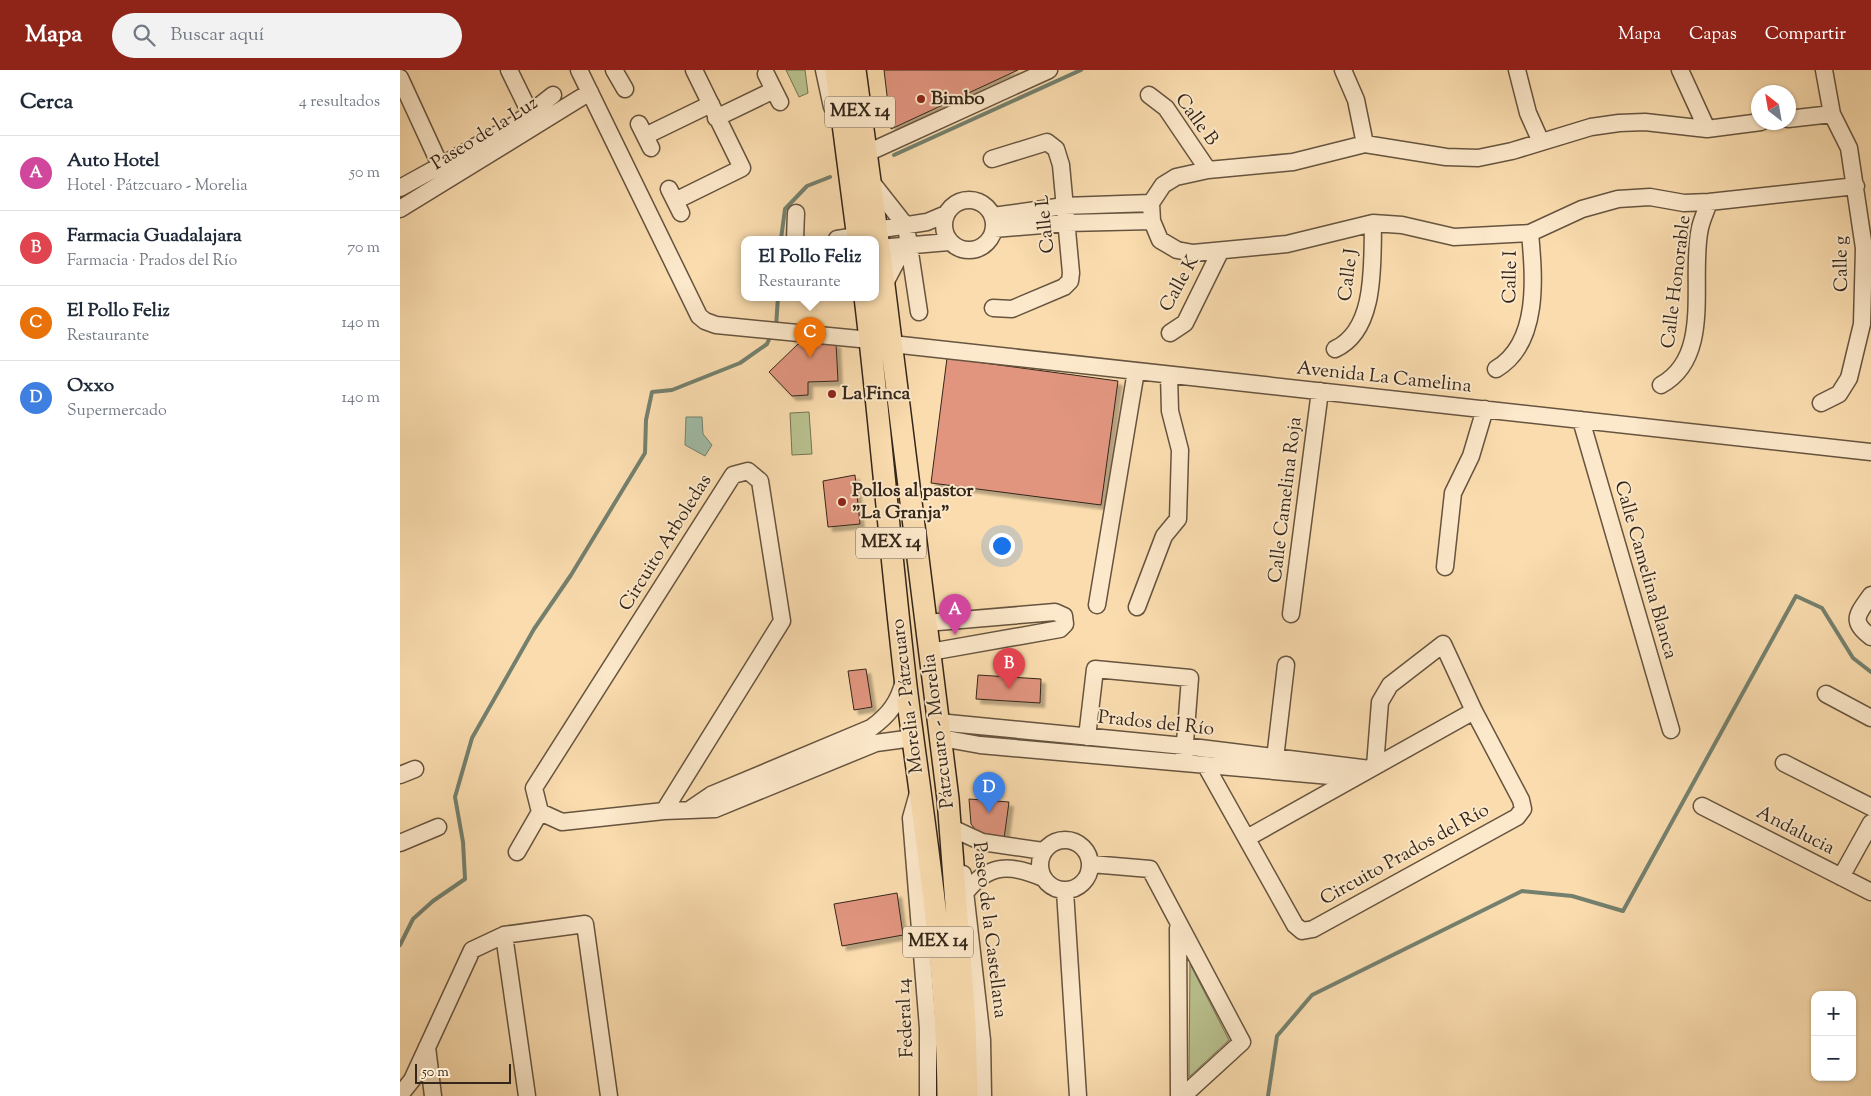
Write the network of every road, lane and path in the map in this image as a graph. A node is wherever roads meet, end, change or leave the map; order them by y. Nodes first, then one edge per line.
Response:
1 (509, 70) edge
2 (579, 70) edge
3 (694, 70) edge
4 (824, 70) edge
5 (836, 70) edge
6 (855, 70) edge
7 (1049, 70) edge
8 (1342, 70) edge
9 (1517, 70) edge
10 (1680, 70) edge
11 (1824, 70) edge
12 (617, 71) edge
13 (766, 74) dead end
14 (400, 78) edge
15 (624, 90) dead end
16 (590, 92) junction
17 (553, 95) dead end
18 (1149, 95) dead end
19 (713, 111) junction
20 (530, 113) junction
21 (1832, 114) junction
22 (1796, 118) edge
23 (1751, 123) edge
24 (1707, 129) junction
25 (645, 136) dead end
26 (1541, 142) junction
27 (1365, 144) junction
28 (855, 150) junction
29 (992, 160) dead end
30 (440, 165) junction
31 (1208, 170) junction
32 (868, 178) junction
33 (1856, 186) junction
34 (400, 188) edge
35 (675, 201) dead end
36 (1709, 202) junction
37 (1151, 203) junction
38 (1064, 206) junction
39 (400, 209) edge
40 (796, 212) dead end
41 (946, 214) junction
42 (1152, 221) junction
43 (993, 222) junction
44 (1067, 223) junction
45 (1373, 223) junction
46 (906, 226) junction
47 (1530, 234) junction
48 (795, 236) edge
49 (861, 236) edge
50 (861, 236) edge
51 (871, 236) edge
52 (879, 241) edge
53 (949, 242) junction
54 (908, 245) junction
55 (1220, 252) junction
56 (879, 275) edge
57 (884, 285) junction
58 (865, 301) edge
59 (993, 308) dead end
60 (919, 312) dead end
61 (1170, 333) dead end
62 (870, 340) junction
63 (892, 344) junction
64 (1335, 349) dead end
65 (1496, 368) dead end
66 (1136, 371) junction
67 (1169, 375) junction
68 (1661, 386) dead end
69 (1320, 391) junction
70 (1821, 404) dead end
71 (1485, 410) junction
72 (1581, 420) junction
73 (1871, 452) edge
74 (1445, 566) dead end
75 (1871, 595) edge
76 (1097, 605) dead end
77 (1137, 607) dead end
78 (1292, 614) dead end
79 (926, 623) junction
80 (1871, 637) edge
81 (930, 652) junction
82 (1286, 665) dead end
83 (905, 677) junction
84 (1826, 694) dead end
85 (1474, 711) junction
86 (1871, 718) edge
87 (940, 730) junction
88 (1671, 730) dead end
89 (1087, 737) junction
90 (913, 738) junction
91 (857, 742) junction
92 (1184, 746) junction
93 (1184, 762) junction
94 (1784, 763) dead end
95 (1274, 764) junction
96 (1206, 766) junction
97 (1372, 767) junction
98 (1353, 778) junction
99 (919, 789) junction
100 (948, 799) junction
101 (1702, 806) dead end
102 (1871, 807) edge
103 (664, 811) junction
104 (540, 812) junction
105 (1871, 823) edge
106 (438, 826) dead end
107 (956, 830) junction
108 (1247, 838) junction
109 (400, 843) edge
110 (517, 852) dead end
111 (1043, 852) junction
112 (1091, 864) junction
113 (1841, 877) junction
114 (1043, 878) junction
115 (1065, 891) junction
116 (966, 892) junction
117 (1871, 892) edge
118 (1178, 924) junction
119 (504, 935) junction
120 (427, 1044) junction
121 (413, 1088) edge
122 (400, 1094) edge
123 (433, 1096) edge
124 (527, 1096) edge
125 (610, 1096) edge
126 (928, 1096) edge
127 (948, 1096) edge
128 (967, 1096) edge
129 (983, 1096) edge
130 (1078, 1096) edge
131 (1180, 1096) edge
132 (1183, 1096) edge

1 - 20 street
2 - 16 street
3 - 19 street
4 - 28 street
5 - 28 main road
6 - 28 main road, Pátzcuaro - Morelia / MEX 14
7 - 28 street
8 - 27 street
9 - 26 street
10 - 24 street
11 - 21 street, Calle g
12 - 15 street
13 - 19 street
14 - 30 street
16 - 39 street, Paseo de la Luz
16 - 62 street
17 - 20 street, Paseo de la Luz
18 - 31 street, Calle B
19 - 25 street
19 - 35 street
20 - 30 street, Paseo de la Luz
21 - 22 street
21 - 33 street, Calle g
23 - 24 street
24 - 26 street
26 - 27 street
27 - 31 street
28 - 32 main road, Pátzcuaro - Morelia / MEX 14
28 - 49 main road, MEX 14
29 - 38 street, Calle L
30 - 34 street, Paseo de la Luz
31 - 37 street
32 - 46 street
32 - 50 main road, Pátzcuaro - Morelia / MEX 14
33 - 36 street
33 - 70 street, Calle g
36 - 47 street
36 - 68 street, Calle Honorable
37 - 38 street
37 - 42 street
38 - 43 street
38 - 44 street, Calle L
40 - 48 street
41 - 43 street
41 - 46 street
41 - 53 street
42 - 44 street
42 - 55 street
43 - 44 street
43 - 53 street
44 - 59 street, Calle L
45 - 47 street
45 - 55 street
45 - 64 street, Calle J
46 - 51 street
46 - 54 street
47 - 65 street, Calle I
52 - 54 street
53 - 54 street
54 - 57 street
54 - 60 street
55 - 61 street, Calle K
56 - 57 main road, Pátzcuaro - Morelia / MEX 14
57 - 63 main road, Pátzcuaro - Morelia / MEX 14
58 - 62 main road, Morelia - Pátzcuaro / MEX 14
62 - 83 main road, Morelia - Pátzcuaro / MEX 14
63 - 66 street, Avenida La Camelina
63 - 79 main road, Pátzcuaro - Morelia / MEX 14
66 - 67 street, Avenida La Camelina
66 - 76 street
67 - 69 street, Avenida La Camelina
67 - 77 street
69 - 71 street, Avenida La Camelina
69 - 78 street, Calle Camelina Roja
71 - 72 street, Avenida La Camelina
71 - 74 street
72 - 73 street, Avenida La Camelina
72 - 88 street, Calle Camelina Blanca
75 - 80 street
79 - 81 main road, Pátzcuaro - Morelia / MEX 14
79 - 81 street
81 - 87 main road, Pátzcuaro - Morelia / MEX 14
82 - 95 street
83 - 90 main road, Morelia - Pátzcuaro / MEX 14
83 - 91 street
84 - 86 street
85 - 97 street
85 - 97 street, Circuito Prados del Río
85 - 108 street, Circuito Prados del Río
87 - 89 street, Prados del Río
87 - 93 street
87 - 100 main road, Pátzcuaro - Morelia / MEX 14
89 - 92 street, Prados del Río
89 - 92 street
90 - 91 street
90 - 99 main road, Morelia - Pátzcuaro / MEX 14
91 - 103 street
92 - 93 street
92 - 95 street, Prados del Río
93 - 96 street
94 - 102 street
95 - 96 street
95 - 97 street, Prados del Río
95 - 98 street
96 - 108 street, Circuito Prados del Río
97 - 98 street
98 - 108 street
99 - 126 street, Federal 14
99 - 127 main road, Morelia - Pátzcuaro / MEX 14
100 - 107 street, Paseo de la Castellana
100 - 128 main road, Pátzcuaro - Morelia / MEX 14
101 - 113 street, Andalucia
103 - 104 street
103 - 104 street, Circuito Arboledas
104 - 110 street
105 - 113 street
106 - 109 street
107 - 111 street
107 - 116 street, Paseo de la Castellana
111 - 112 street
111 - 114 street
112 - 115 street
112 - 118 street
113 - 117 street, Andalucia
114 - 115 street
114 - 116 street
115 - 130 street
116 - 129 street, Paseo de la Castellana
118 - 131 street
118 - 132 street
119 - 120 street
119 - 124 street
119 - 125 street
120 - 121 street
120 - 123 street
121 - 122 street

